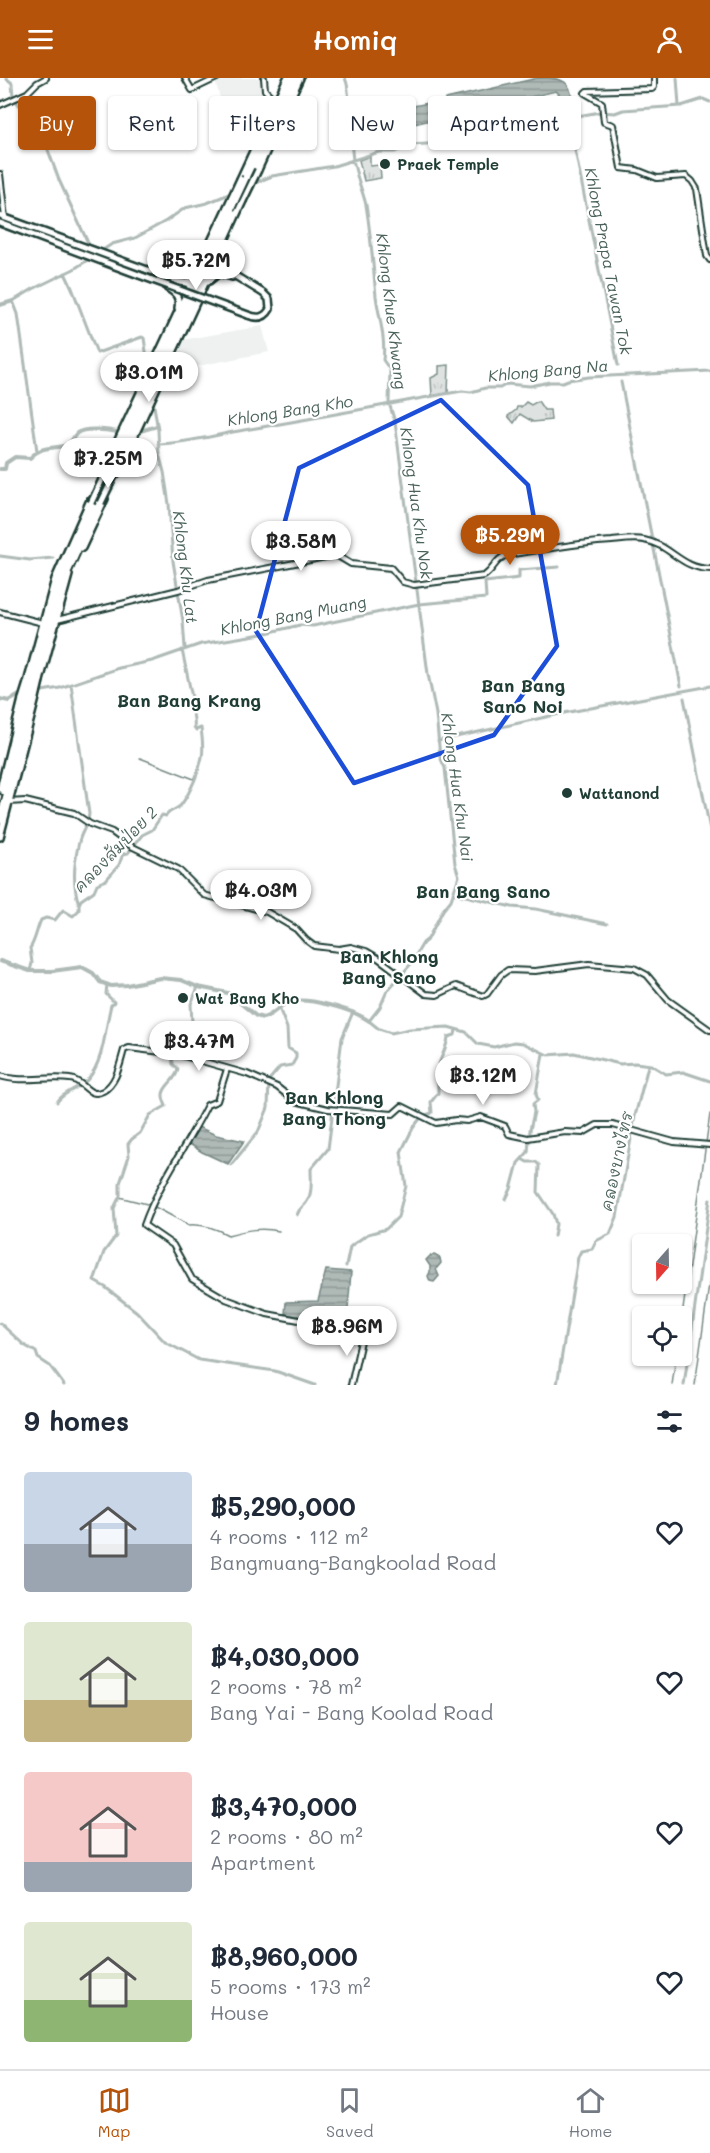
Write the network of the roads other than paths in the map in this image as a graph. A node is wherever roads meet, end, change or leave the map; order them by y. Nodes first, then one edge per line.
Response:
1 (46, 78) edge
2 (185, 78) edge
3 (217, 78) edge
4 (264, 78) edge
5 (289, 78) edge
6 (298, 78) edge
7 (654, 78) edge
8 (271, 96) edge
9 (280, 96) edge
10 (289, 96) edge
11 (291, 96) edge
12 (0, 105) edge
13 (253, 150) edge
14 (257, 150) edge
15 (260, 150) edge
16 (268, 150) edge
17 (268, 150) edge
18 (252, 153) junction
19 (0, 174) edge
20 (245, 177) junction
21 (241, 202) junction
22 (229, 208) junction
23 (2, 218) edge
24 (14, 221) junction
25 (0, 225) edge
26 (27, 232) junction
27 (39, 238) junction
28 (222, 247) junction
29 (96, 256) junction
30 (710, 260) edge
31 (115, 264) junction
32 (136, 266) junction
33 (213, 266) junction
34 (198, 270) junction
35 (140, 274) junction
36 (180, 282) junction
37 (202, 283) junction
38 (167, 288) junction
39 (201, 292) junction
40 (249, 313) junction
41 (175, 319) junction
42 (151, 375) junction
43 (152, 392) junction
44 (137, 410) junction
45 (129, 419) junction
46 (129, 433) junction
47 (128, 449) junction
48 (119, 458) junction
49 (74, 536) junction
50 (87, 538) junction
51 (710, 568) edge
52 (0, 612) edge
53 (56, 620) junction
54 (43, 623) junction
55 (49, 651) junction
56 (36, 652) junction
57 (34, 682) junction
58 (29, 699) junction
59 (16, 727) junction
60 (29, 727) junction
61 (11, 744) junction
62 (19, 762) junction
63 (10, 764) junction
64 (10, 780) junction
65 (0, 789) edge
66 (9, 802) junction
67 (0, 803) edge
68 (0, 820) edge
69 (0, 837) edge
70 (710, 1030) edge
71 (227, 1069) junction
72 (0, 1076) edge
73 (708, 1145) edge
74 (351, 1385) edge

1 - 12 street
2 - 3 street
4 - 8 street
5 - 9 highway
6 - 10 highway
6 - 11 main road
7 - 30 street
13 - 18 main road
14 - 20 highway
15 - 20 highway
16 - 18 main road
17 - 21 main road, bridge
18 - 20 main road
19 - 23 street
20 - 21 highway, bridge
20 - 22 highway, bridge
21 - 28 main road
21 - 37 highway
22 - 34 main road
22 - 42 highway
23 - 24 main road
23 - 26 main road
24 - 26 main road
24 - 29 main road
25 - 26 main road
25 - 27 main road
26 - 27 main road
26 - 29 main road
27 - 29 main road
28 - 33 main road
28 - 40 main road
29 - 31 main road
29 - 32 main road
29 - 35 main road
31 - 32 main road
31 - 35 main road
31 - 35 main road
32 - 36 main road
33 - 37 highway
33 - 39 main road
34 - 36 main road
34 - 41 main road
35 - 38 main road
35 - 40 main road, bridge
36 - 38 main road
37 - 43 highway
38 - 41 main road
39 - 40 main road
39 - 43 main road
41 - 42 main road
42 - 43 highway
42 - 45 main road
43 - 44 highway
43 - 46 highway
44 - 45 highway
44 - 46 highway
45 - 46 main road
46 - 47 main road
46 - 48 highway
46 - 49 main road
46 - 57 highway
47 - 48 highway
47 - 50 main road
48 - 57 highway
49 - 50 main road, bridge
49 - 54 main road
50 - 53 main road
51 - 53 street
52 - 54 street
53 - 55 main road
54 - 56 main road
55 - 56 main road
55 - 57 main road
56 - 57 main road
57 - 58 highway, bridge
58 - 59 main road
58 - 60 main road
58 - 63 highway
58 - 64 highway
59 - 60 main road
59 - 61 main road
60 - 62 main road
61 - 63 highway
61 - 65 main road
62 - 64 highway
62 - 66 main road
63 - 67 highway
64 - 68 highway
66 - 69 main road
66 - 70 street
71 - 72 street
71 - 73 street
71 - 74 street

